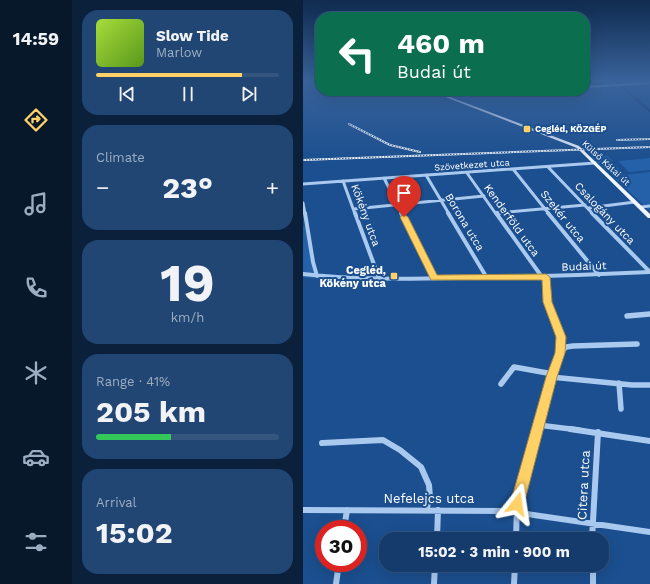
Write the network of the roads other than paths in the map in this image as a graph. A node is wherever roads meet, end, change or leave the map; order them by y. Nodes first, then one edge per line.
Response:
1 (476, 108) edge
2 (595, 163) junction
3 (548, 167) junction
4 (513, 169) junction
5 (467, 173) junction
6 (426, 175) junction
7 (384, 178) junction
8 (343, 181) junction
9 (303, 184) edge
10 (484, 196) junction
11 (441, 200) junction
12 (635, 202) junction
13 (303, 203) edge
14 (398, 204) junction
15 (650, 206) edge
16 (587, 207) junction
17 (641, 207) junction
18 (544, 208) junction
19 (354, 209) junction
20 (496, 213) junction
21 (650, 217) edge
22 (650, 272) edge
23 (599, 275) junction
24 (304, 276) edge
25 (317, 276) junction
26 (544, 277) junction
27 (379, 278) junction
28 (434, 278) junction
29 (487, 278) junction
30 (650, 314) edge
31 (627, 316) dead end
32 (637, 344) dead end
33 (560, 353) junction
34 (552, 375) junction
35 (619, 383) junction
36 (501, 384) dead end
37 (650, 385) edge
38 (621, 409) dead end
39 (538, 425) junction
40 (598, 432) junction
41 (650, 441) edge
42 (323, 443) dead end
43 (303, 510) edge
44 (347, 510) junction
45 (426, 510) junction
46 (438, 510) junction
47 (517, 512) junction
48 (345, 520) edge
49 (592, 523) junction
50 (437, 532) edge
51 (516, 532) edge
52 (592, 532) edge
53 (650, 532) edge
54 (338, 572) edge
55 (435, 572) edge
56 (515, 572) edge
57 (593, 572) edge
58 (336, 584) edge
59 (434, 584) edge
60 (514, 584) edge
61 (593, 584) edge

1 - 2 main road, Külső Kátai út
2 - 3 street, Szövetkezet utca
2 - 12 main road, Külső Kátai út
3 - 4 street, Szövetkezet utca
3 - 16 street, Csalogány utca
4 - 5 street, Szövetkezet utca
4 - 18 street, Szekér utca
5 - 6 street, Szövetkezet utca
5 - 10 street, Kenderföld utca
6 - 7 street, Szövetkezet utca
6 - 11 street, Borona utca
7 - 8 street, Szövetkezet utca
7 - 14 street
8 - 9 street, Szövetkezet utca
8 - 19 street, Kökény utca
10 - 11 street
10 - 20 street, Kenderföld utca
11 - 14 street
11 - 29 street, Borona utca
12 - 16 street
12 - 17 main road, Külső Kátai út
13 - 25 street
14 - 19 street
14 - 28 street
15 - 17 street
16 - 18 street
16 - 22 street, Csalogány utca
17 - 21 main road, Külső Kátai út
18 - 20 street
18 - 23 street, Szekér utca
19 - 27 street, Kökény utca
20 - 26 street, Kenderföld utca
22 - 23 street, Budai út
23 - 26 street, Budai út
24 - 25 street, Budai út
25 - 27 street, Budai út
26 - 29 street, Budai út
26 - 33 street
27 - 28 street, Budai út
28 - 29 street, Budai út
30 - 31 street
32 - 33 street
33 - 34 street
34 - 35 street
34 - 36 street
34 - 39 street
35 - 37 street
35 - 38 street
39 - 40 street
39 - 47 street
40 - 41 street
40 - 49 street, Citera utca
42 - 45 street
43 - 44 street, Nefelejcs utca
44 - 45 street, Nefelejcs utca
44 - 48 street
45 - 46 street, Nefelejcs utca
46 - 47 street, Nefelejcs utca
46 - 50 street
47 - 49 street, Nefelejcs utca
47 - 51 street
49 - 52 street, Citera utca
49 - 53 street, Nefelejcs utca
54 - 58 street
55 - 59 street
56 - 60 street
57 - 61 street

